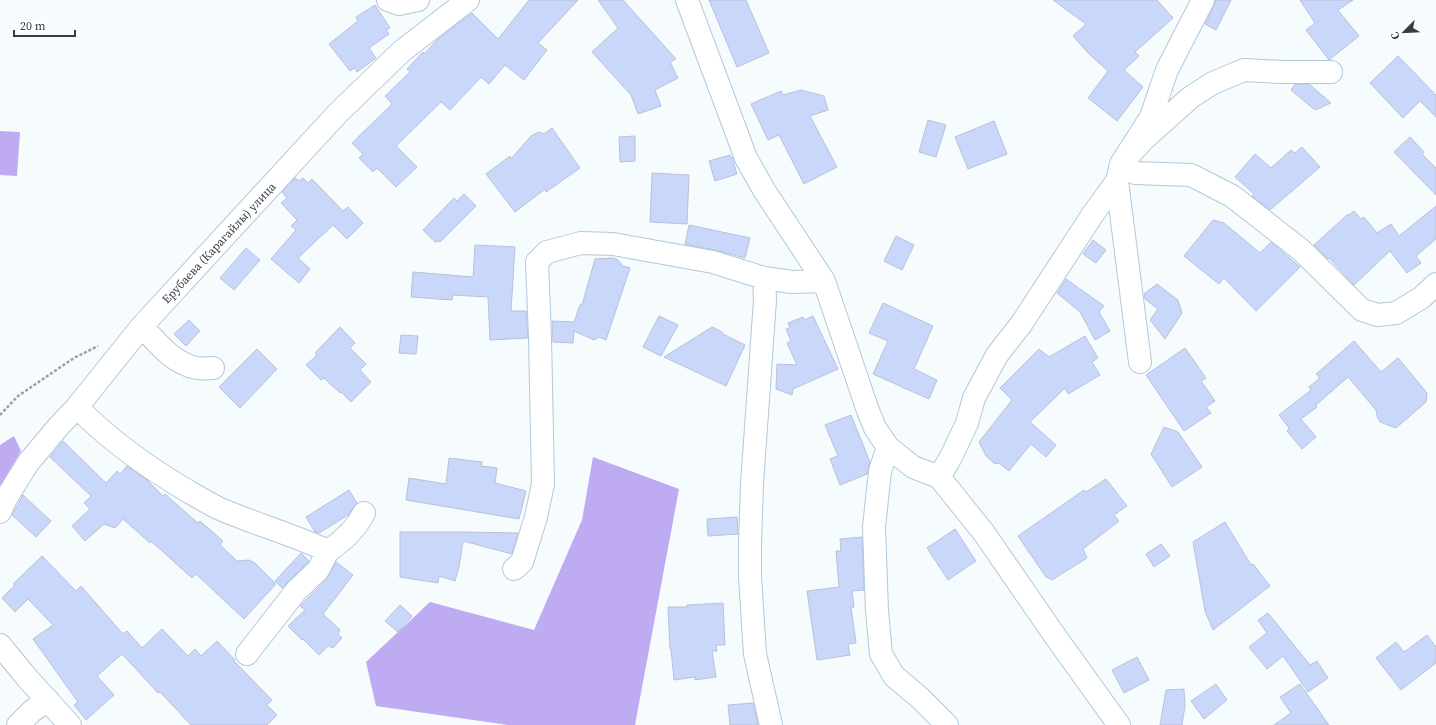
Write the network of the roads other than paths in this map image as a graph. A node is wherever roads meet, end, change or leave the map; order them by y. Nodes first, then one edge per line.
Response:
1 (388, 0) edge
2 (418, 0) edge
3 (468, 0) edge
4 (687, 0) edge
5 (1202, 0) edge
6 (1331, 72) dead end
7 (1119, 173) junction
8 (764, 278) junction
9 (824, 281) junction
10 (1436, 284) edge
11 (142, 326) junction
12 (1140, 362) dead end
13 (213, 368) dead end
14 (77, 407) junction
15 (888, 448) junction
16 (22, 473) junction
17 (939, 477) junction
18 (0, 482) edge
19 (0, 512) edge
20 (364, 513) dead end
21 (328, 551) junction
22 (514, 569) dead end
23 (0, 645) edge
24 (247, 654) dead end
25 (48, 700) junction
26 (18, 725) edge
27 (70, 725) edge
28 (771, 725) edge
29 (947, 725) edge
30 (1119, 725) edge

1 - 2 street
3 - 11 street, Ерубаева (Карагайлы) улица
4 - 9 street
5 - 7 street
6 - 7 street
7 - 10 street
7 - 12 street
7 - 17 street
8 - 9 street
8 - 22 street
8 - 28 street
9 - 15 street
11 - 13 street
11 - 14 street, Ерубаева (Карагайлы) улица
14 - 16 street, Ерубаева (Карагайлы) улица
14 - 21 street
15 - 17 street
15 - 29 street
16 - 18 street
16 - 19 street, Ерубаева (Карагайлы) улица
17 - 30 street
20 - 21 street
21 - 24 street
23 - 25 street
25 - 26 street
25 - 27 street

